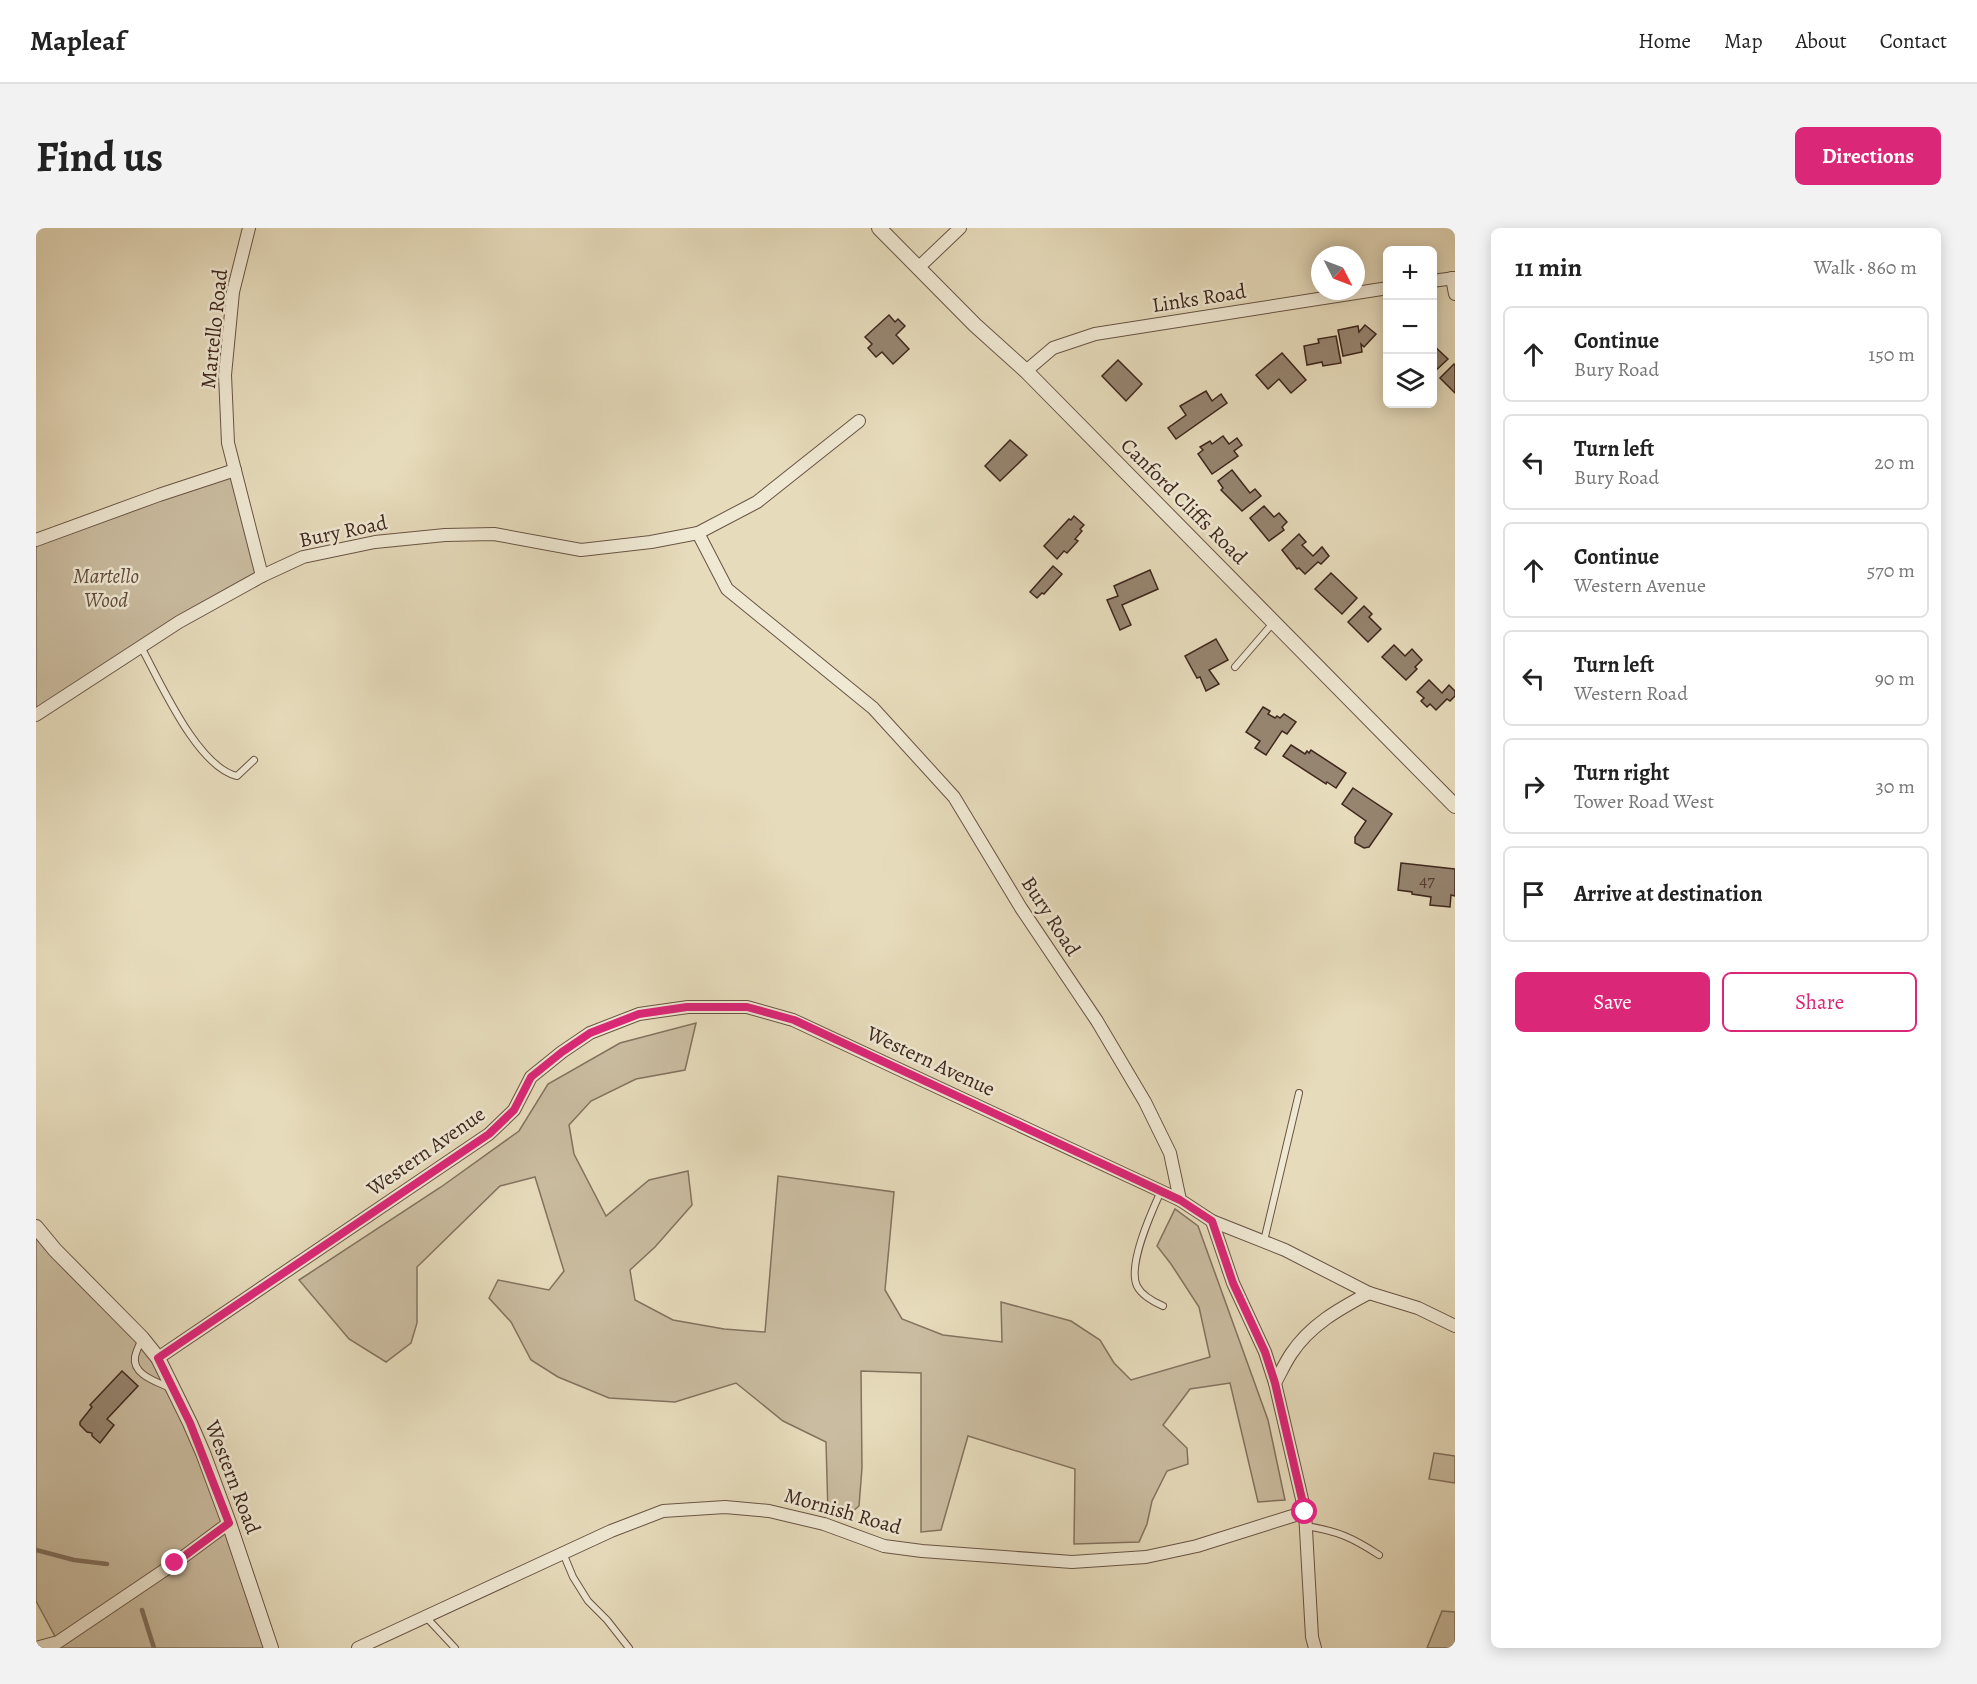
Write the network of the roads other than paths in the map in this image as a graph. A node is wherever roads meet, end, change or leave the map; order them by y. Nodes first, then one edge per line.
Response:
1 (249, 228) edge
2 (879, 228) edge
3 (960, 228) edge
4 (918, 268) junction
5 (1453, 278) edge
6 (1437, 280) edge
7 (1383, 289) edge
8 (1455, 294) edge
9 (1026, 371) junction
10 (859, 421) dead end
11 (235, 470) junction
12 (699, 533) junction
13 (36, 540) edge
14 (262, 576) junction
15 (1274, 622) junction
16 (141, 647) junction
17 (1235, 667) dead end
18 (36, 715) edge
19 (254, 760) dead end
20 (1455, 806) edge
21 (1299, 1093) dead end
22 (1161, 1191) junction
23 (1180, 1200) junction
24 (1212, 1221) junction
25 (36, 1227) edge
26 (1264, 1242) junction
27 (1369, 1293) junction
28 (1163, 1306) dead end
29 (1455, 1326) edge
30 (142, 1338) junction
31 (158, 1358) junction
32 (1275, 1383) junction
33 (173, 1389) junction
34 (1305, 1512) junction
35 (229, 1523) junction
36 (1306, 1526) junction
37 (563, 1554) junction
38 (1379, 1555) dead end
39 (426, 1617) junction
40 (36, 1648) edge
41 (271, 1648) edge
42 (358, 1648) edge
43 (455, 1648) edge
44 (629, 1648) edge
45 (1315, 1648) edge

1 - 11 street, Martello Road
2 - 4 street, Canford Cliffs Road
3 - 4 street
4 - 9 street, Canford Cliffs Road
5 - 6 street
5 - 8 street
7 - 9 street, Links Road
9 - 15 street, Canford Cliffs Road
10 - 12 street, Bury Road
11 - 13 street
11 - 14 street, Martello Road
12 - 14 street, Bury Road
12 - 23 street, Bury Road
14 - 16 street, Bury Road
15 - 17 lane
15 - 20 street, Canford Cliffs Road
16 - 18 street, Bury Road
16 - 19 lane
21 - 26 lane
22 - 23 street, Western Avenue
22 - 28 lane
22 - 31 street, Western Avenue
23 - 24 street
24 - 26 street
24 - 32 street
25 - 30 street, Western Road
26 - 27 street
27 - 29 street
27 - 32 street
30 - 31 street, Western Road
30 - 33 lane
31 - 33 street, Western Road
32 - 34 street
33 - 35 street, Western Road
34 - 36 street
34 - 37 street, Mornish Road
35 - 40 street
35 - 41 street, Western Road
36 - 38 lane
36 - 45 street
37 - 39 street, Mornish Road
37 - 44 lane
39 - 42 street, Mornish Road
39 - 43 lane

